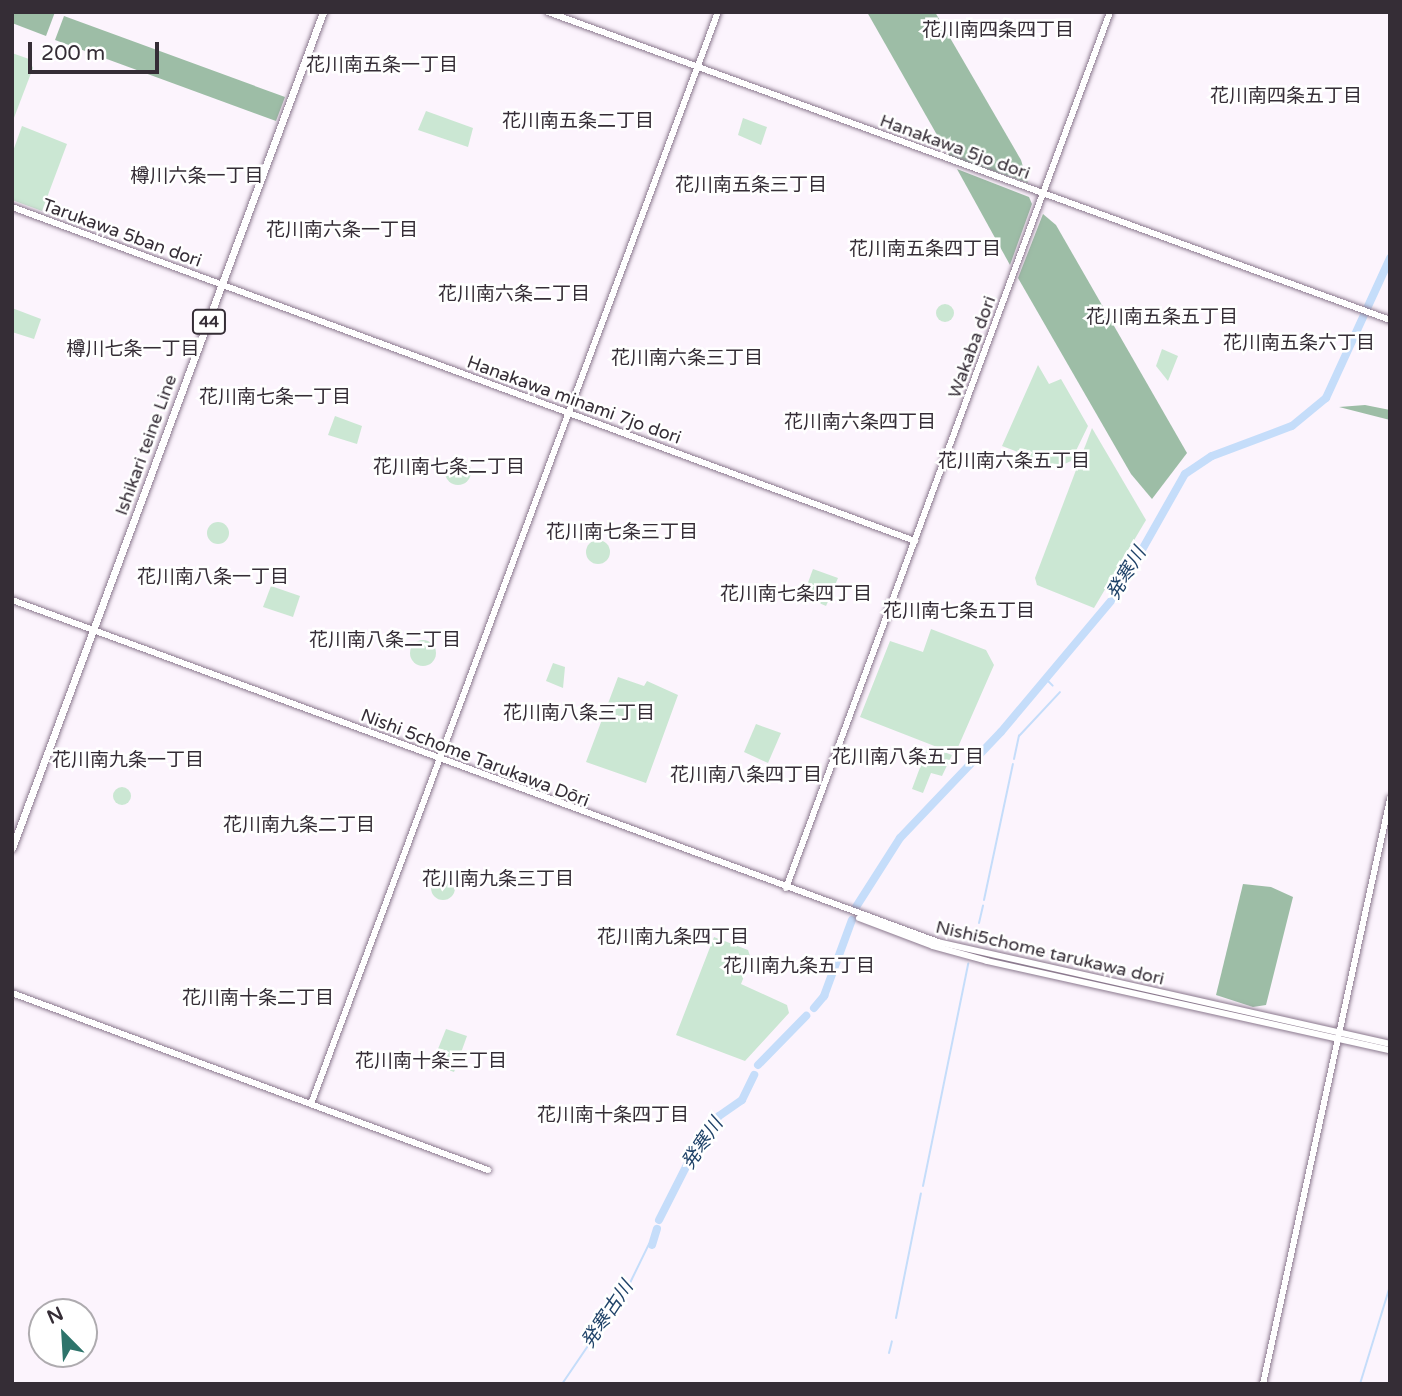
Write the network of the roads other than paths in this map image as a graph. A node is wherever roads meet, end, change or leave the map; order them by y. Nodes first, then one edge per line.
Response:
1 (323, 12) edge
2 (548, 12) edge
3 (718, 12) edge
4 (1110, 12) edge
5 (698, 68) junction
6 (1044, 193) junction
7 (12, 207) edge
8 (223, 285) junction
9 (1390, 320) edge
10 (569, 414) junction
11 (915, 541) junction
12 (12, 600) edge
13 (94, 630) junction
14 (440, 759) junction
15 (1390, 799) edge
16 (12, 848) edge
17 (786, 888) junction
18 (846, 911) joint
19 (12, 993) edge
20 (1338, 1036) junction
21 (1390, 1044) edge
22 (1390, 1050) edge
23 (311, 1104) junction
24 (488, 1170) dead end
25 (1263, 1384) edge

1 - 8 main road, Ishikari teine Line / 44
2 - 5 street, Hanakawa 5jo dori
3 - 5 street
4 - 6 street, Wakaba dori
5 - 6 street, Hanakawa 5jo dori
5 - 10 street
6 - 9 street, Hanakawa 5jo dori
6 - 11 street, Wakaba dori
7 - 8 street, Tarukawa 5ban dori
8 - 10 street, Hanakawa minami 7jo dori
8 - 13 main road, Ishikari teine Line / 44
10 - 11 street, Hanakawa minami 7jo dori
10 - 14 street
11 - 17 street, Wakaba dori
12 - 13 street, Nishi 5chome Tarukawa Dōri
13 - 14 street, Nishi 5chome Tarukawa Dōri
13 - 16 main road, Ishikari teine Line / 44
14 - 17 street, Nishi 5chome Tarukawa Dōri
14 - 23 street
15 - 20 street
17 - 18 street, Nishi 5chome Tarukawa Dōri
18 - 20 street, Nishi5chome tarukawa dori
19 - 23 street
20 - 21 street, Nishi5chome tarukawa dori
20 - 22 street, Nishi5chome tarukawa dori
20 - 25 street
23 - 24 street

